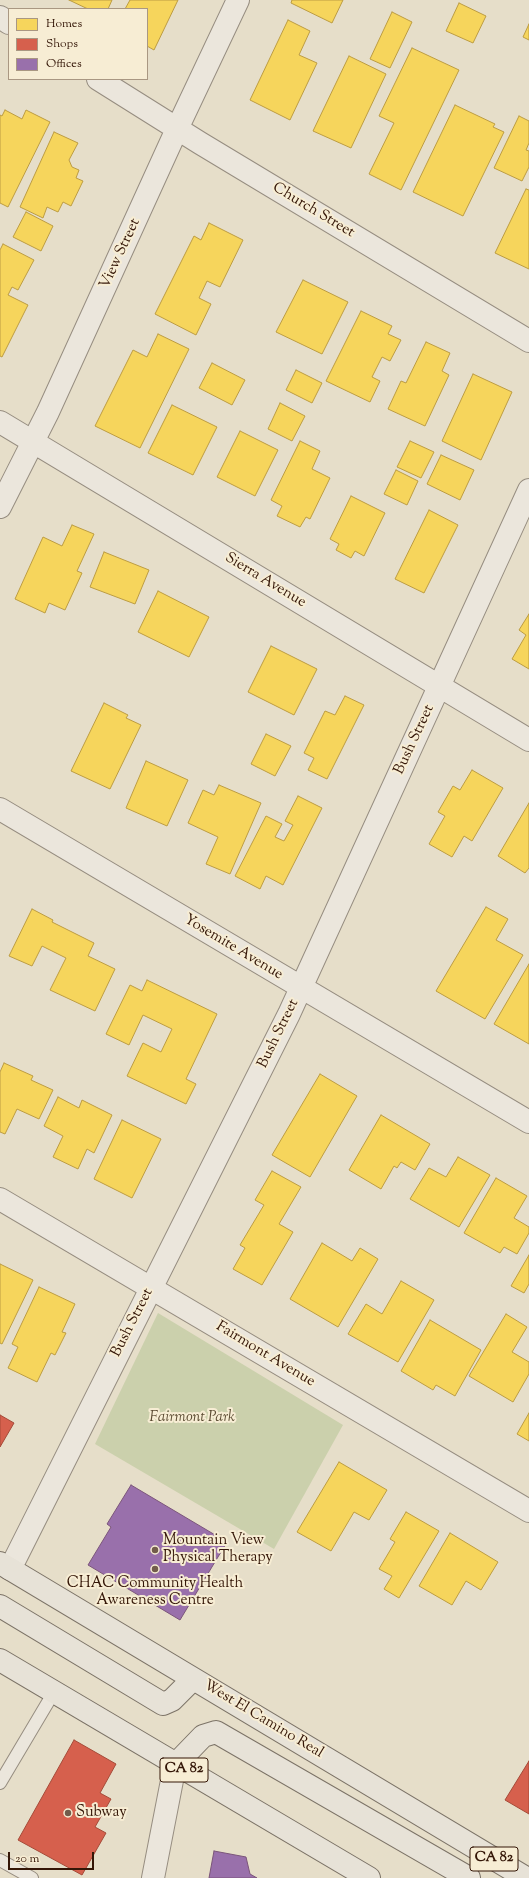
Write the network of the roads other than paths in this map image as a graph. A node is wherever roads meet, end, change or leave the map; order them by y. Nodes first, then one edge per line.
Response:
1 (238, 0) edge
2 (100, 80) edge
3 (177, 129) junction
4 (529, 341) edge
5 (0, 422) edge
6 (33, 441) junction
7 (529, 490) edge
8 (0, 507) edge
9 (440, 686) junction
10 (529, 740) edge
11 (0, 809) edge
12 (301, 988) junction
13 (529, 1122) edge
14 (0, 1199) edge
15 (151, 1288) junction
16 (529, 1511) edge
17 (5, 1566) edge
18 (0, 1606) edge
19 (0, 1660) edge
20 (193, 1678) junction
21 (54, 1692) junction
22 (176, 1765) junction
23 (0, 1783) edge
24 (0, 1860) edge
25 (32, 1878) edge
26 (153, 1878) edge
27 (369, 1878) edge
28 (469, 1878) edge
29 (526, 1878) edge

1 - 3 street, View Street
2 - 3 street, Church Street
3 - 4 street, Church Street
3 - 6 street, View Street
5 - 6 street, Sierra Avenue
6 - 8 street, View Street
6 - 9 street, Sierra Avenue
7 - 9 street, Bush Street
9 - 10 street, Sierra Avenue
9 - 12 street, Bush Street
11 - 12 street, Yosemite Avenue
12 - 13 street, Yosemite Avenue
12 - 15 street, Bush Street
14 - 15 street, Fairmont Avenue
15 - 16 street, Fairmont Avenue
15 - 17 street, Bush Street
17 - 20 main road, West El Camino Real / CA 82
18 - 20 main road
19 - 21 main road, CA 82
20 - 29 main road, West El Camino Real / CA 82
21 - 22 main road, CA 82
21 - 23 lane
22 - 26 street
22 - 27 main road, CA 82
22 - 28 main road
24 - 25 lane

